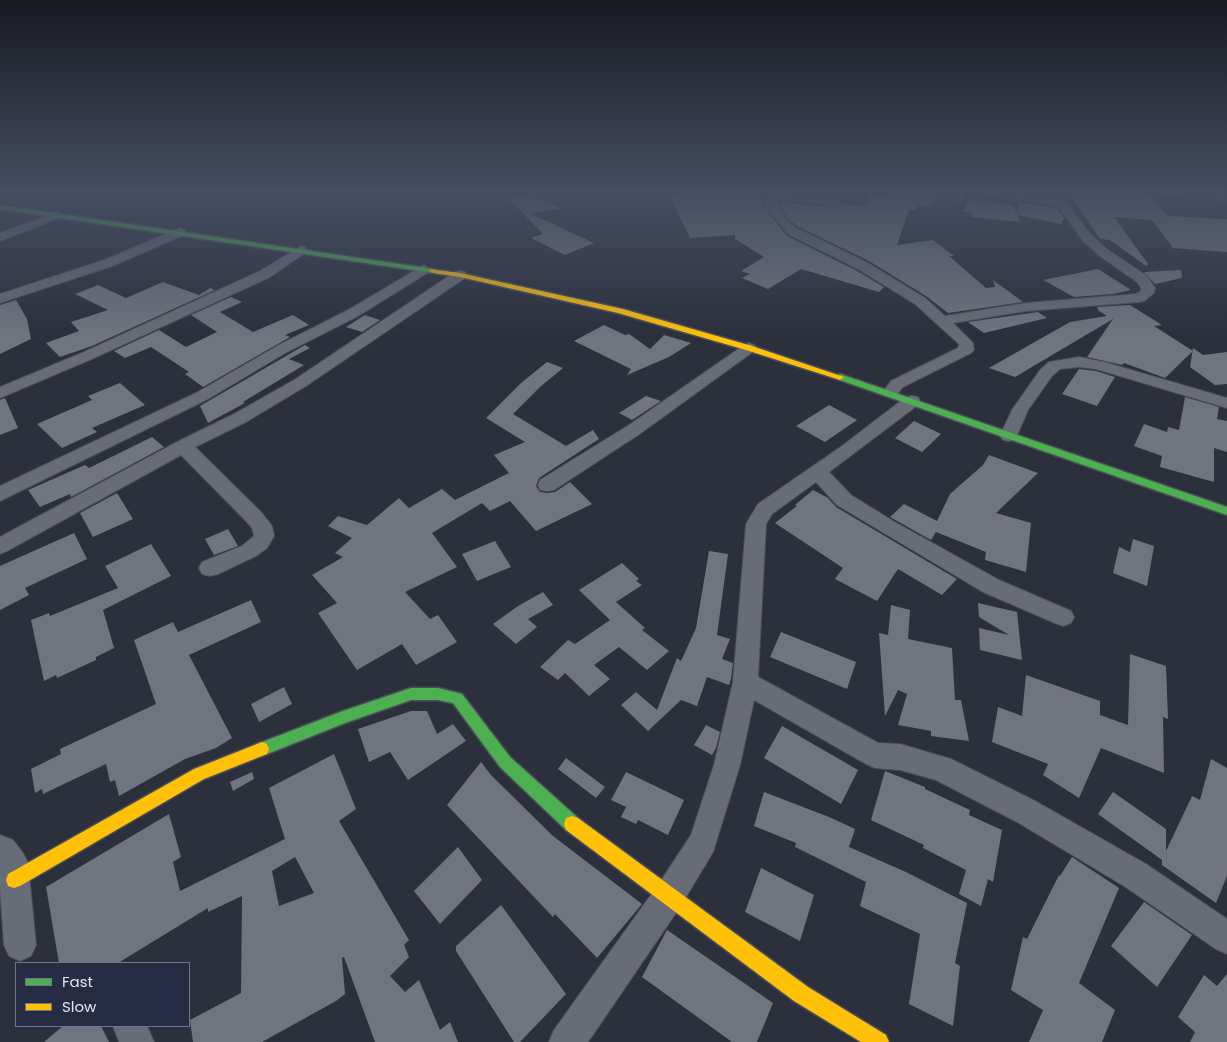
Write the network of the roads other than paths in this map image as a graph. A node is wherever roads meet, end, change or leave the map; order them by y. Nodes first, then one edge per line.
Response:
1 (161, 241) edge
2 (238, 241) edge
3 (812, 241) edge
4 (1090, 241) edge
5 (301, 250) junction
6 (424, 269) junction
7 (460, 275) junction
8 (0, 288) edge
9 (14, 294) junction
10 (0, 299) edge
11 (942, 320) junction
12 (748, 348) junction
13 (0, 393) edge
14 (901, 397) junction
15 (1227, 403) edge
16 (1009, 436) junction
17 (183, 446) junction
18 (818, 472) junction
19 (547, 485) dead end
20 (0, 494) edge
21 (1227, 511) edge
22 (0, 546) edge
23 (210, 568) dead end
24 (1063, 617) dead end
25 (745, 682) junction
26 (0, 850) edge
27 (14, 880) junction
28 (669, 896) junction
29 (1227, 938) edge
30 (20, 945) dead end
31 (566, 1042) edge
32 (880, 1042) edge

1 - 9 street
2 - 5 main road
3 - 11 street
4 - 11 street
5 - 6 main road
5 - 13 street
6 - 7 main road
6 - 20 street
7 - 12 main road
7 - 17 street
8 - 9 street
9 - 10 street
11 - 14 street
12 - 14 main road
12 - 19 street
14 - 16 main road
14 - 18 street
15 - 16 street
16 - 21 main road
17 - 22 street
17 - 23 street
18 - 24 street
18 - 25 street
25 - 28 street
25 - 29 street
26 - 27 street
27 - 28 main road
27 - 30 street
28 - 31 street
28 - 32 main road

